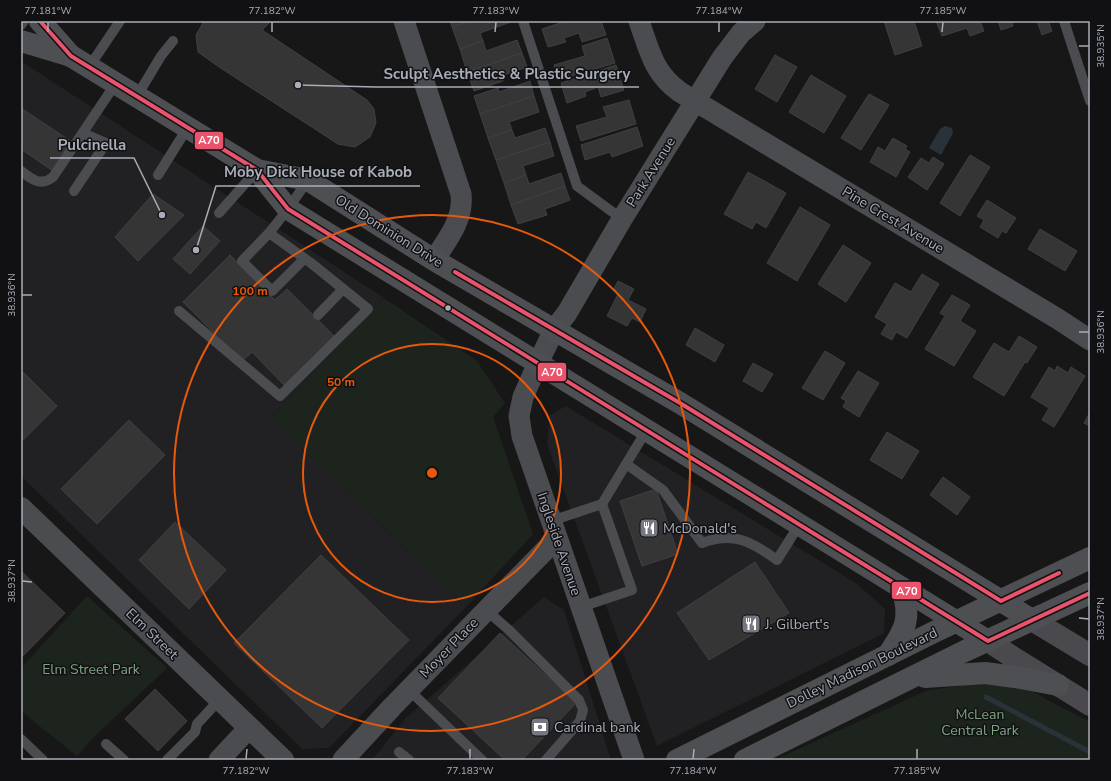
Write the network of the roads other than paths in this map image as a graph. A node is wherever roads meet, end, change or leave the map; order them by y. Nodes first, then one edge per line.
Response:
1 (24, 21) edge
2 (40, 21) edge
3 (120, 21) edge
4 (404, 21) edge
5 (523, 21) edge
6 (639, 21) edge
7 (755, 21) edge
8 (1064, 21) edge
9 (21, 25) edge
10 (21, 41) edge
11 (172, 41) dead end
12 (80, 61) junction
13 (116, 83) junction
14 (137, 96) junction
15 (695, 101) junction
16 (1090, 101) edge
17 (188, 127) junction
18 (84, 133) junction
19 (258, 170) junction
20 (21, 171) edge
21 (158, 175) dead end
22 (308, 180) junction
23 (74, 191) dead end
24 (288, 209) junction
25 (219, 213) dead end
26 (622, 219) junction
27 (269, 233) junction
28 (304, 258) junction
29 (434, 260) junction
30 (343, 289) junction
31 (179, 310) dead end
32 (318, 315) dead end
33 (554, 330) junction
34 (1090, 340) edge
35 (538, 363) junction
36 (646, 431) junction
37 (626, 464) junction
38 (602, 504) junction
39 (21, 508) edge
40 (799, 525) junction
41 (554, 529) junction
42 (1090, 558) edge
43 (902, 588) junction
44 (1090, 593) edge
45 (1001, 601) junction
46 (581, 607) junction
47 (486, 610) junction
48 (1032, 620) junction
49 (958, 621) junction
50 (988, 641) junction
51 (888, 655) junction
52 (1090, 655) edge
53 (912, 678) junction
54 (1058, 685) junction
55 (409, 690) junction
56 (220, 699) junction
57 (1090, 705) edge
58 (249, 728) junction
59 (21, 739) edge
60 (106, 744) dead end
61 (399, 752) dead end
62 (697, 753) edge
63 (43, 760) edge
64 (124, 760) edge
65 (168, 760) edge
66 (219, 760) edge
67 (283, 760) edge
68 (342, 760) edge
69 (409, 760) edge
70 (482, 760) edge
71 (546, 760) edge
72 (634, 760) edge
73 (677, 760) edge
74 (744, 760) edge

1 - 9 lane
2 - 12 main road, Old Dominion Drive
3 - 12 lane
4 - 29 street
5 - 26 lane
6 - 15 street, Pine Crest Avenue
7 - 15 street, Park Avenue
8 - 16 lane
10 - 12 main road, Old Dominion Drive
11 - 14 lane
12 - 13 main road, Old Dominion Drive
13 - 14 main road, Old Dominion Drive
13 - 18 lane
14 - 17 main road, Old Dominion Drive
15 - 26 street, Park Avenue
15 - 34 street, Pine Crest Avenue
17 - 19 main road, Old Dominion Drive
17 - 21 lane
18 - 20 lane
18 - 23 lane
19 - 22 main road, Old Dominion Drive
19 - 24 main road, Old Dominion Drive
19 - 25 lane
22 - 24 lane
22 - 29 main road, Old Dominion Drive
24 - 27 lane
24 - 35 main road, Old Dominion Drive
26 - 33 street, Park Avenue
27 - 28 lane
27 - 28 lane
28 - 30 lane
29 - 33 main road, Old Dominion Drive
30 - 31 lane
30 - 32 lane
33 - 35 street, Ingleside Avenue
33 - 45 main road, Old Dominion Drive
35 - 36 main road, Old Dominion Drive
35 - 41 street, Ingleside Avenue
36 - 37 lane
36 - 40 main road, Old Dominion Drive
37 - 38 lane
37 - 40 lane
38 - 41 lane
38 - 46 lane
39 - 56 street, Elm Street
40 - 43 main road, Old Dominion Drive
41 - 46 street, Ingleside Avenue
41 - 47 street, Moyer Place
42 - 45 main road, Dolley Madison Boulevard
43 - 49 main road, Old Dominion Drive
43 - 51 main road
44 - 48 main road
45 - 48 main road, Old Dominion Drive
45 - 49 main road, Dolley Madison Boulevard
46 - 72 street, Ingleside Avenue
47 - 55 street, Moyer Place
47 - 71 lane
48 - 50 main road
48 - 52 main road, Old Dominion Drive
49 - 50 main road, Old Dominion Drive
49 - 51 main road, Dolley Madison Boulevard
50 - 53 main road
50 - 54 main road, Old Dominion Drive
51 - 62 main road, Dolley Madison Boulevard
53 - 54 main road
53 - 74 main road
54 - 57 main road, Old Dominion Drive
55 - 68 street, Moyer Place
55 - 70 lane
56 - 58 street, Elm Street
56 - 65 lane
58 - 66 street
58 - 67 street, Elm Street
59 - 63 lane
60 - 64 lane
61 - 69 lane
62 - 73 main road, Dolley Madison Boulevard

